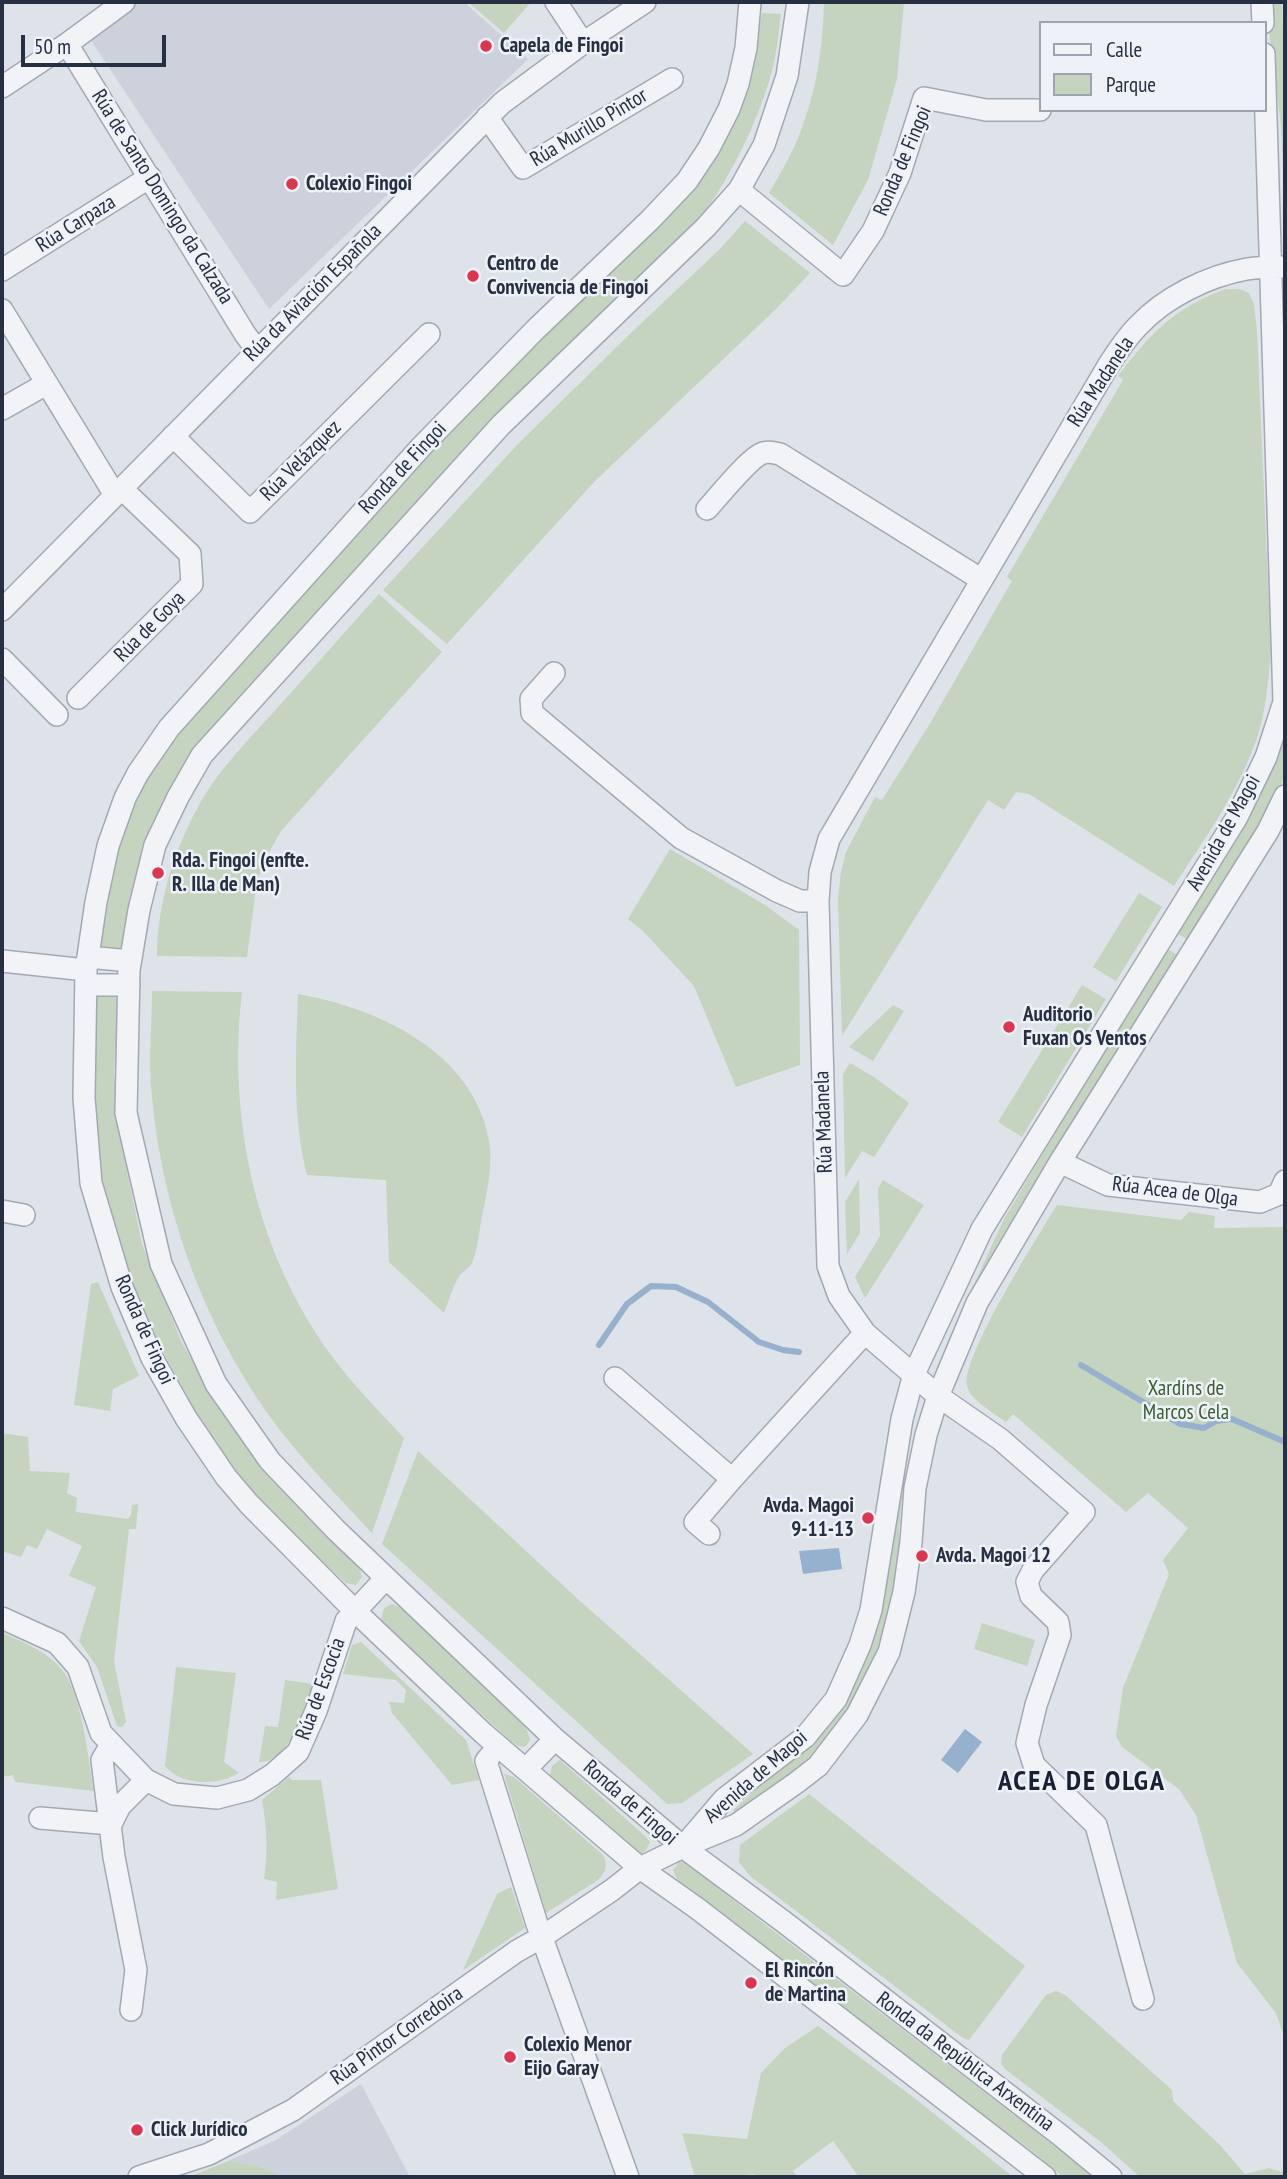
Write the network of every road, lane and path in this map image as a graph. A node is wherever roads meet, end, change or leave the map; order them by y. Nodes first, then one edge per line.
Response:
1 (124, 2) edge
2 (556, 2) edge
3 (645, 2) edge
4 (750, 2) edge
5 (798, 2) edge
6 (1262, 2) edge
7 (1263, 21) edge
8 (583, 43) junction
9 (67, 44) junction
10 (672, 79) dead end
11 (1266, 84) edge
12 (2, 87) edge
13 (1038, 110) edge
14 (488, 117) junction
15 (150, 177) junction
16 (739, 190) junction
17 (1278, 267) edge
18 (2, 270) edge
19 (2, 310) edge
20 (429, 334) dead end
21 (257, 350) junction
22 (46, 384) junction
23 (2, 409) edge
24 (173, 436) junction
25 (118, 492) junction
26 (707, 509) dead end
27 (982, 580) junction
28 (2, 611) edge
29 (2, 659) edge
30 (554, 673) dead end
31 (78, 698) dead end
32 (57, 715) dead end
33 (1285, 796) edge
34 (818, 901) junction
35 (2, 961) edge
36 (130, 961) junction
37 (87, 971) junction
38 (129, 985) junction
39 (1060, 1162) junction
40 (1285, 1181) edge
41 (2, 1211) edge
42 (24, 1214) dead end
43 (865, 1333) junction
44 (914, 1374) junction
45 (615, 1378) dead end
46 (938, 1396) junction
47 (732, 1479) junction
48 (709, 1534) dead end
49 (386, 1578) junction
50 (355, 1611) junction
51 (2, 1618) edge
52 (555, 1740) junction
53 (111, 1745) junction
54 (490, 1756) dead end
55 (526, 1769) junction
56 (146, 1780) junction
57 (40, 1818) dead end
58 (111, 1824) junction
59 (683, 1847) junction
60 (640, 1868) junction
61 (542, 1937) junction
62 (1143, 1999) dead end
63 (131, 2010) dead end
64 (138, 2177) edge
65 (628, 2177) edge
66 (1045, 2177) edge
67 (1111, 2177) edge

1 - 9 street
2 - 8 street
3 - 8 street, Rúa da Aviación Española
4 - 37 street, Ronda de Fingoi
5 - 16 street, Ronda de Fingoi
6 - 7 street
8 - 14 street, Rúa da Aviación Española
9 - 12 street
9 - 15 street, Rúa de Santo Domingo da Calzada
10 - 14 street, Rúa Murillo Pintor
11 - 17 street, Avenida de Magoi
13 - 16 street, Ronda de Fingoi
14 - 21 street, Rúa da Aviación Española
15 - 18 street, Rúa Carpaza
15 - 21 street, Rúa de Santo Domingo da Calzada
16 - 36 street, Ronda de Fingoi
17 - 27 street, Rúa Madanela
17 - 44 street, Avenida de Magoi
19 - 22 street, Rúa de Goya
20 - 24 street, Rúa Velázquez
21 - 24 street, Rúa da Aviación Española
22 - 23 street
22 - 25 street, Rúa de Goya
24 - 25 street, Rúa da Aviación Española
25 - 28 street, Rúa da Aviación Española
25 - 31 street, Rúa de Goya
26 - 27 street
27 - 34 street, Rúa Madanela
29 - 32 street
30 - 34 street
33 - 39 street, Avenida de Magoi
34 - 43 street, Rúa Madanela
35 - 37 street
36 - 37 street
36 - 38 street, Ronda de Fingoi
37 - 38 street
37 - 50 street, Ronda de Fingoi
38 - 49 street, Ronda de Fingoi
39 - 40 street, Rúa Acea de Olga
39 - 46 street, Avenida de Magoi
41 - 42 street
43 - 44 street, Rúa Madanela
43 - 47 street
44 - 46 street
44 - 59 street, Avenida de Magoi
45 - 47 street
46 - 59 street, Avenida de Magoi
46 - 62 street
47 - 48 street
49 - 50 street
49 - 52 street, Ronda de Fingoi
50 - 55 street, Ronda de Fingoi
50 - 56 street, Rúa de Escocia
51 - 53 street, Rúa de Escocia
52 - 55 street
52 - 59 street, Ronda de Fingoi
53 - 56 street, Rúa de Escocia
53 - 58 street
54 - 61 street
55 - 60 street, Ronda de Fingoi
56 - 58 street
57 - 58 street
58 - 63 street
59 - 60 street, Ronda de Fingoi
59 - 67 street, Ronda da República Arxentina
60 - 61 street, Rúa Pintor Corredoira
60 - 66 street, Ronda da República Arxentina
61 - 64 street, Rúa Pintor Corredoira
61 - 65 street

